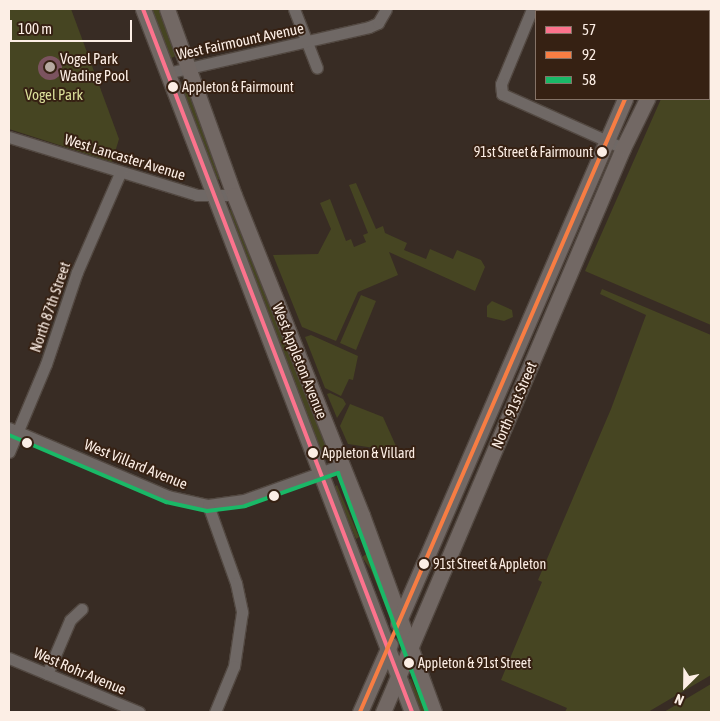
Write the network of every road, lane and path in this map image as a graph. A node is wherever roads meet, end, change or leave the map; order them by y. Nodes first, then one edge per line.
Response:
1 (142, 9) edge
2 (167, 9) edge
3 (294, 9) edge
4 (386, 9) edge
5 (532, 9) edge
6 (306, 41) junction
7 (188, 66) junction
8 (317, 68) dead end
9 (167, 73) junction
10 (626, 100) edge
11 (647, 100) edge
12 (9, 137) edge
13 (607, 142) junction
14 (623, 148) junction
15 (120, 172) junction
16 (234, 195) junction
17 (216, 197) junction
18 (13, 430) edge
19 (9, 452) edge
20 (342, 465) junction
21 (322, 472) junction
22 (208, 505) junction
23 (372, 542) junction
24 (350, 547) junction
25 (384, 573) junction
26 (416, 581) junction
27 (82, 609) dead end
28 (400, 617) junction
29 (389, 647) junction
30 (411, 648) junction
31 (9, 658) edge
32 (47, 674) junction
33 (399, 678) junction
34 (384, 711) edge
35 (140, 712) edge
36 (215, 712) edge
37 (360, 712) edge
38 (412, 712) edge
39 (434, 712) edge

1 - 9 main road, West Appleton Avenue
2 - 7 main road, West Appleton Avenue
3 - 6 street
4 - 6 street, West Fairmount Avenue
5 - 13 street
6 - 7 street, West Fairmount Avenue
6 - 8 street
7 - 9 street, West Fairmount Avenue
7 - 16 main road, West Appleton Avenue
9 - 17 main road, West Appleton Avenue
10 - 13 main road, North 91st Street
11 - 14 main road, North 91st Street
12 - 15 street, West Lancaster Avenue
13 - 14 street
13 - 26 main road, North 91st Street
14 - 30 main road, North 91st Street
15 - 17 street, West Lancaster Avenue
15 - 18 street, North 87th Street
16 - 17 street, West Lancaster Avenue
16 - 20 main road, West Appleton Avenue
17 - 21 main road, West Appleton Avenue
18 - 19 street, North 87th Street
18 - 22 street, West Villard Avenue
20 - 21 street, West Villard Avenue
20 - 23 main road, West Appleton Avenue
21 - 22 street, West Villard Avenue
21 - 24 main road, West Appleton Avenue
22 - 36 street
23 - 24 main road
23 - 25 main road, West Appleton Avenue
24 - 29 main road, West Appleton Avenue
25 - 26 main road
25 - 28 main road, West Appleton Avenue
26 - 28 main road, North 91st Street
27 - 32 street
28 - 29 main road, North 91st Street
28 - 30 main road, West Appleton Avenue
29 - 33 main road, West Appleton Avenue
29 - 37 main road, North 91st Street
30 - 33 main road, North 91st Street
30 - 39 main road, West Appleton Avenue
31 - 32 street, West Rohr Avenue
32 - 35 street, West Rohr Avenue
33 - 34 main road, North 91st Street
33 - 38 main road, West Appleton Avenue
34 - 38 main road

